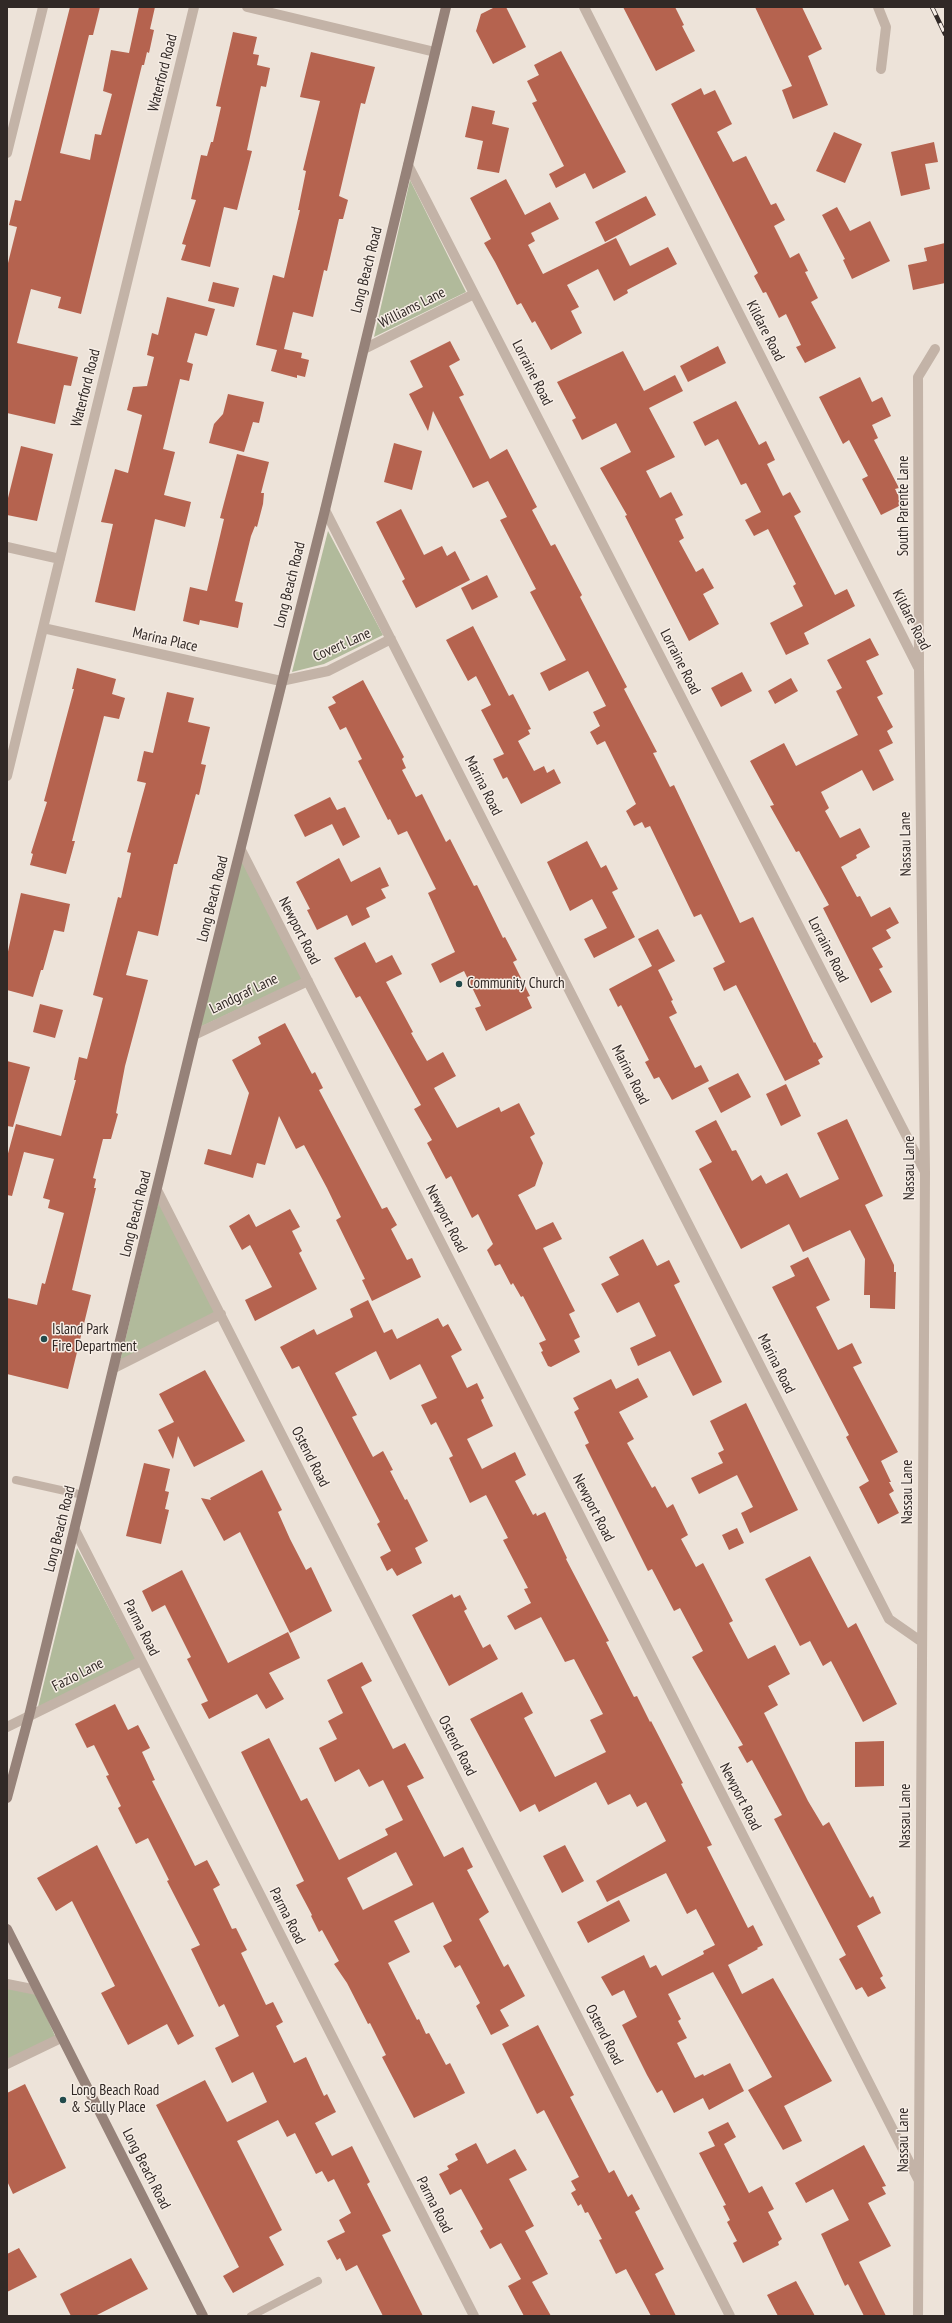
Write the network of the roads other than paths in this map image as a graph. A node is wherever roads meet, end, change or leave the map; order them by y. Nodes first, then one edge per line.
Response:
1 (43, 7) edge
2 (194, 7) edge
3 (247, 7) edge
4 (584, 7) edge
5 (878, 7) edge
6 (448, 8) edge
7 (435, 52) junction
8 (881, 69) dead end
9 (7, 153) edge
10 (408, 165) junction
11 (474, 294) junction
12 (364, 349) junction
13 (935, 349) dead end
14 (325, 510) junction
15 (7, 547) edge
16 (60, 559) junction
17 (43, 628) junction
18 (391, 639) junction
19 (919, 668) junction
20 (281, 681) junction
21 (7, 776) edge
22 (241, 850) junction
23 (308, 981) junction
24 (194, 1035) junction
25 (925, 1173) junction
26 (157, 1190) junction
27 (221, 1314) junction
28 (114, 1368) junction
29 (16, 1480) dead end
30 (83, 1495) junction
31 (75, 1530) junction
32 (922, 1642) junction
33 (141, 1661) junction
34 (29, 1716) junction
35 (7, 1727) edge
36 (7, 1798) edge
37 (7, 1930) edge
38 (7, 1984) edge
39 (37, 1990) junction
40 (61, 2038) junction
41 (7, 2064) edge
42 (919, 2180) junction
43 (318, 2281) dead end
44 (203, 2316) edge
45 (251, 2316) edge
46 (474, 2316) edge
47 (730, 2316) edge
48 (918, 2316) edge

1 - 9 street
2 - 16 street, Waterford Road
3 - 7 street
4 - 19 street, Kildare Road
5 - 8 street
6 - 7 main road, Long Beach Road
7 - 10 main road, Long Beach Road
10 - 11 street, Lorraine Road
10 - 12 main road, Long Beach Road
11 - 12 street, Williams Lane
11 - 25 street, Lorraine Road
12 - 14 main road, Long Beach Road
13 - 19 street, South Parente Lane
14 - 18 street, Marina Road
14 - 20 main road, Long Beach Road
15 - 16 street
16 - 17 street, Waterford Road
17 - 20 street, Marina Place
17 - 21 street, Waterford Road
18 - 20 street, Covert Lane
18 - 32 street, Marina Road
19 - 25 street, Nassau Lane
20 - 22 main road, Long Beach Road
22 - 23 street, Newport Road
22 - 24 main road, Long Beach Road
23 - 24 street, Landgraf Lane
23 - 42 street, Newport Road
24 - 26 main road, Long Beach Road
25 - 32 street, Nassau Lane
26 - 27 street, Ostend Road
26 - 28 main road, Long Beach Road
27 - 28 street
27 - 47 street, Ostend Road
28 - 30 main road, Long Beach Road
29 - 30 lane
30 - 31 main road, Long Beach Road
31 - 33 street, Parma Road
31 - 34 main road, Long Beach Road
32 - 42 street, Nassau Lane
33 - 34 street, Fazio Lane
33 - 46 street, Parma Road
34 - 35 street, Fazio Lane
34 - 36 main road, Long Beach Road
37 - 39 main road, Long Beach Road
38 - 39 street
39 - 40 main road, Long Beach Road
40 - 41 street
40 - 44 main road, Long Beach Road
42 - 48 street, Nassau Lane
43 - 45 lane

